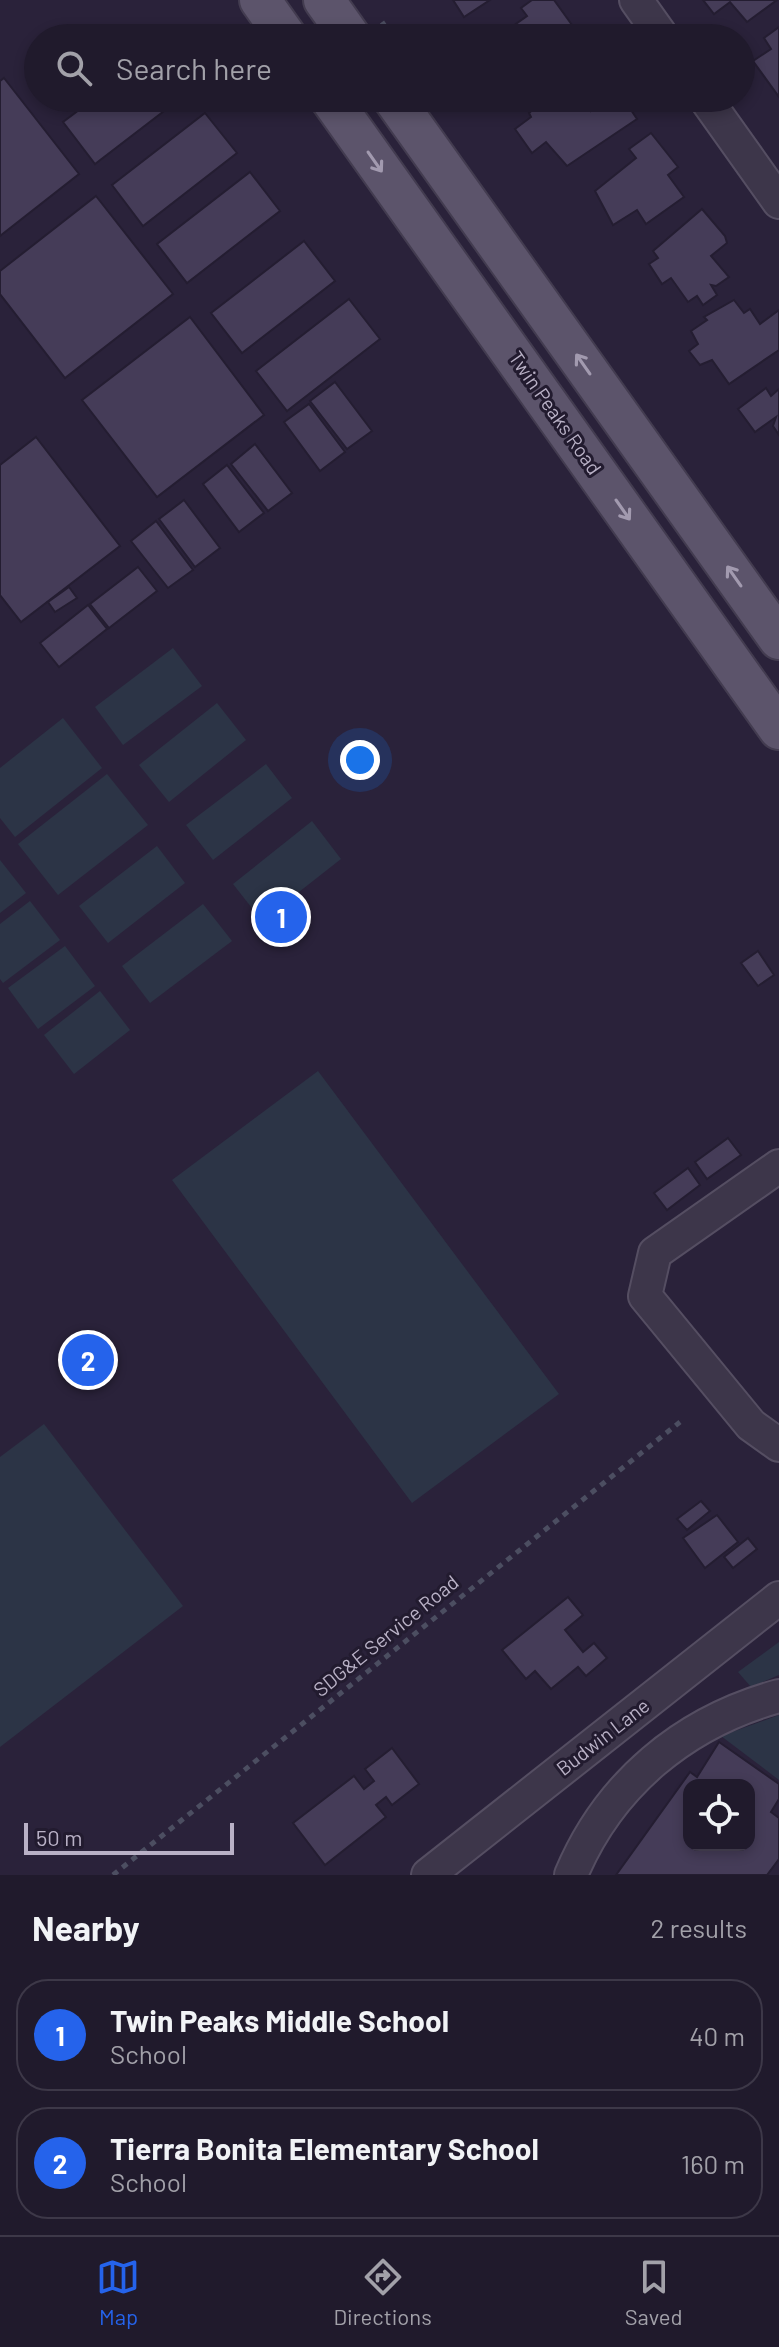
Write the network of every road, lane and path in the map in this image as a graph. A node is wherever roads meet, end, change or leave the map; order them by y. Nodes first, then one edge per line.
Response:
1 (260, 0) edge
2 (324, 0) edge
3 (636, 0) edge
4 (277, 24) edge
5 (341, 24) edge
6 (653, 24) edge
7 (340, 112) edge
8 (403, 112) edge
9 (715, 112) edge
10 (779, 202) edge
11 (779, 639) edge
12 (779, 729) edge
13 (779, 1166) edge
14 (680, 1422) dead end
15 (779, 1445) edge
16 (779, 1598) edge
17 (779, 1696) edge
18 (113, 1875) edge
19 (428, 1875) edge
20 (571, 1875) edge

1 - 4 main road
2 - 5 main road
3 - 6 street
7 -> 12 main road, Twin Peaks Road
11 -> 8 main road
9 - 10 street
13 - 15 street
14 - 18 path, SDG&E Service Road
16 - 19 street, Budwin Lane
17 - 20 street

